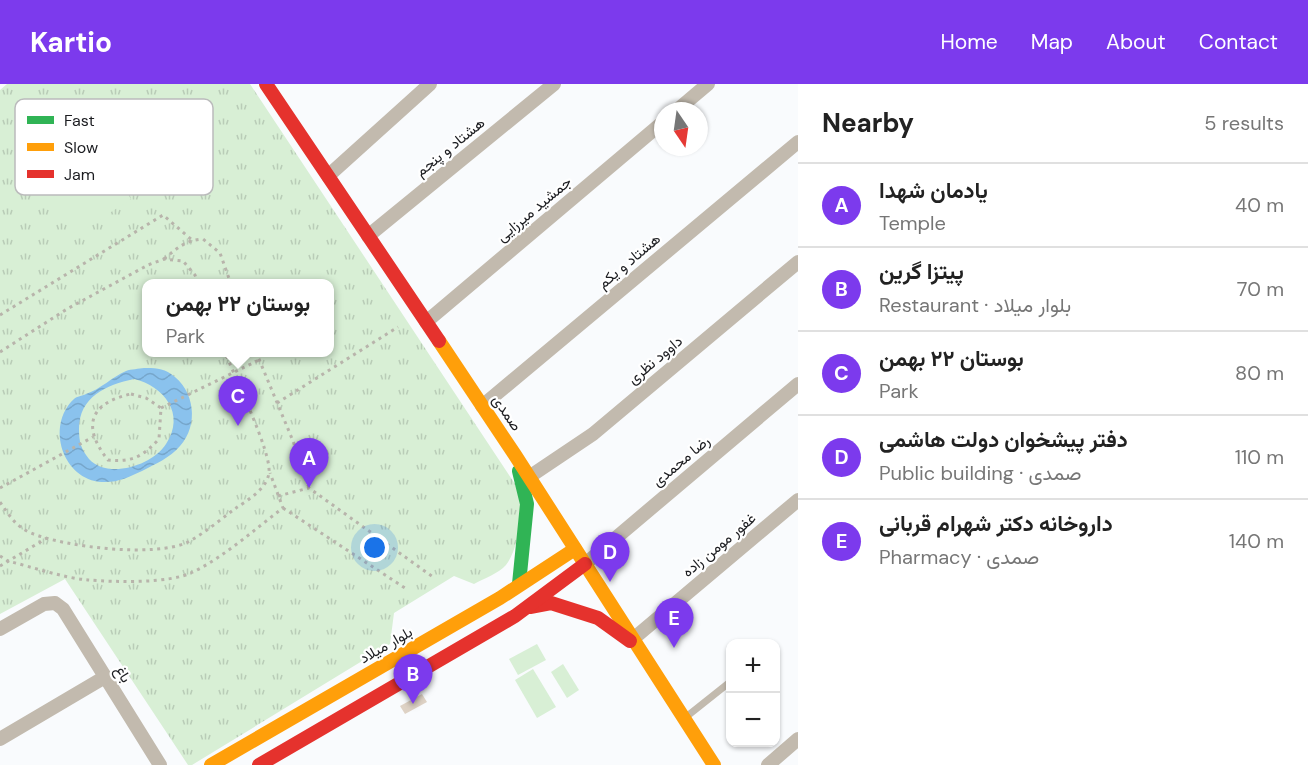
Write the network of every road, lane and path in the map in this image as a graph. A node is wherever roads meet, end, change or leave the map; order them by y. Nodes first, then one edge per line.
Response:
1 (430, 84) edge
2 (554, 84) edge
3 (708, 84) edge
4 (269, 85) edge
5 (687, 102) edge
6 (654, 130) edge
7 (798, 142) edge
8 (328, 176) junction
9 (368, 236) junction
10 (192, 240) junction
11 (165, 259) junction
12 (798, 262) edge
13 (196, 279) edge
14 (229, 279) edge
15 (0, 315) edge
16 (426, 322) junction
17 (398, 327) dead end
18 (0, 352) edge
19 (227, 357) edge
20 (258, 357) edge
21 (259, 360) junction
22 (233, 373) junction
23 (798, 384) edge
24 (277, 403) junction
25 (482, 406) junction
26 (161, 408) junction
27 (94, 437) junction
28 (515, 455) junction
29 (269, 472) junction
30 (529, 477) junction
31 (0, 488) edge
32 (309, 488) junction
33 (278, 496) junction
34 (798, 500) edge
35 (0, 502) edge
36 (283, 508) junction
37 (48, 538) junction
38 (575, 549) junction
39 (0, 556) edge
40 (8, 561) junction
41 (585, 564) junction
42 (0, 566) edge
43 (433, 577) dead end
44 (519, 584) junction
45 (408, 590) dead end
46 (528, 607) junction
47 (0, 629) edge
48 (635, 642) junction
49 (105, 677) junction
50 (726, 685) edge
51 (305, 712) junction
52 (684, 718) junction
53 (316, 731) junction
54 (0, 739) edge
55 (798, 739) edge
56 (160, 765) edge
57 (211, 765) edge
58 (259, 765) edge
59 (714, 765) edge
60 (768, 765) edge

1 - 8 street
2 - 9 street, هشتاد و پنجم
3 - 5 street
4 - 8 main road, صمدی
6 - 16 street, جمشید میرزایی
7 - 25 street, هشتاد و یکم
8 - 9 main road, صمدی
9 - 16 main road, صمدی
10 - 11 path
10 - 14 path
10 - 15 path
11 - 13 path
11 - 18 path
12 - 30 street, داوود نظری
16 - 25 main road, صمدی
17 - 24 path
19 - 22 path
20 - 21 path
21 - 22 path
21 - 24 path
22 - 26 path
22 - 29 path
23 - 41 street, رضا محمدی
24 - 32 path
25 - 28 main road, صمدی
26 - 27 path
26 - 27 path
27 - 31 path
28 - 30 main road, صمدی
28 - 44 main road
29 - 33 path
29 - 37 path
30 - 38 main road, صمدی
32 - 33 path
32 - 43 path
33 - 36 path
34 - 48 street, غفور مومن زاده
35 - 37 path
36 - 40 path
36 - 45 path
37 - 40 path
38 - 41 main road, صمدی
38 - 44 main road, بلوار میلاد
39 - 40 path
40 - 42 path
41 - 46 main road
41 - 48 main road, صمدی
44 - 51 main road, بلوار میلاد
46 - 48 main road
46 - 53 main road
47 - 49 street, باغ
48 - 52 main road, صمدی
49 - 54 street
49 - 56 street, باغ
50 - 52 lane
51 - 53 main road
51 - 57 main road, بلوار میلاد
52 - 59 main road, صمدی
53 - 58 main road
55 - 60 street

